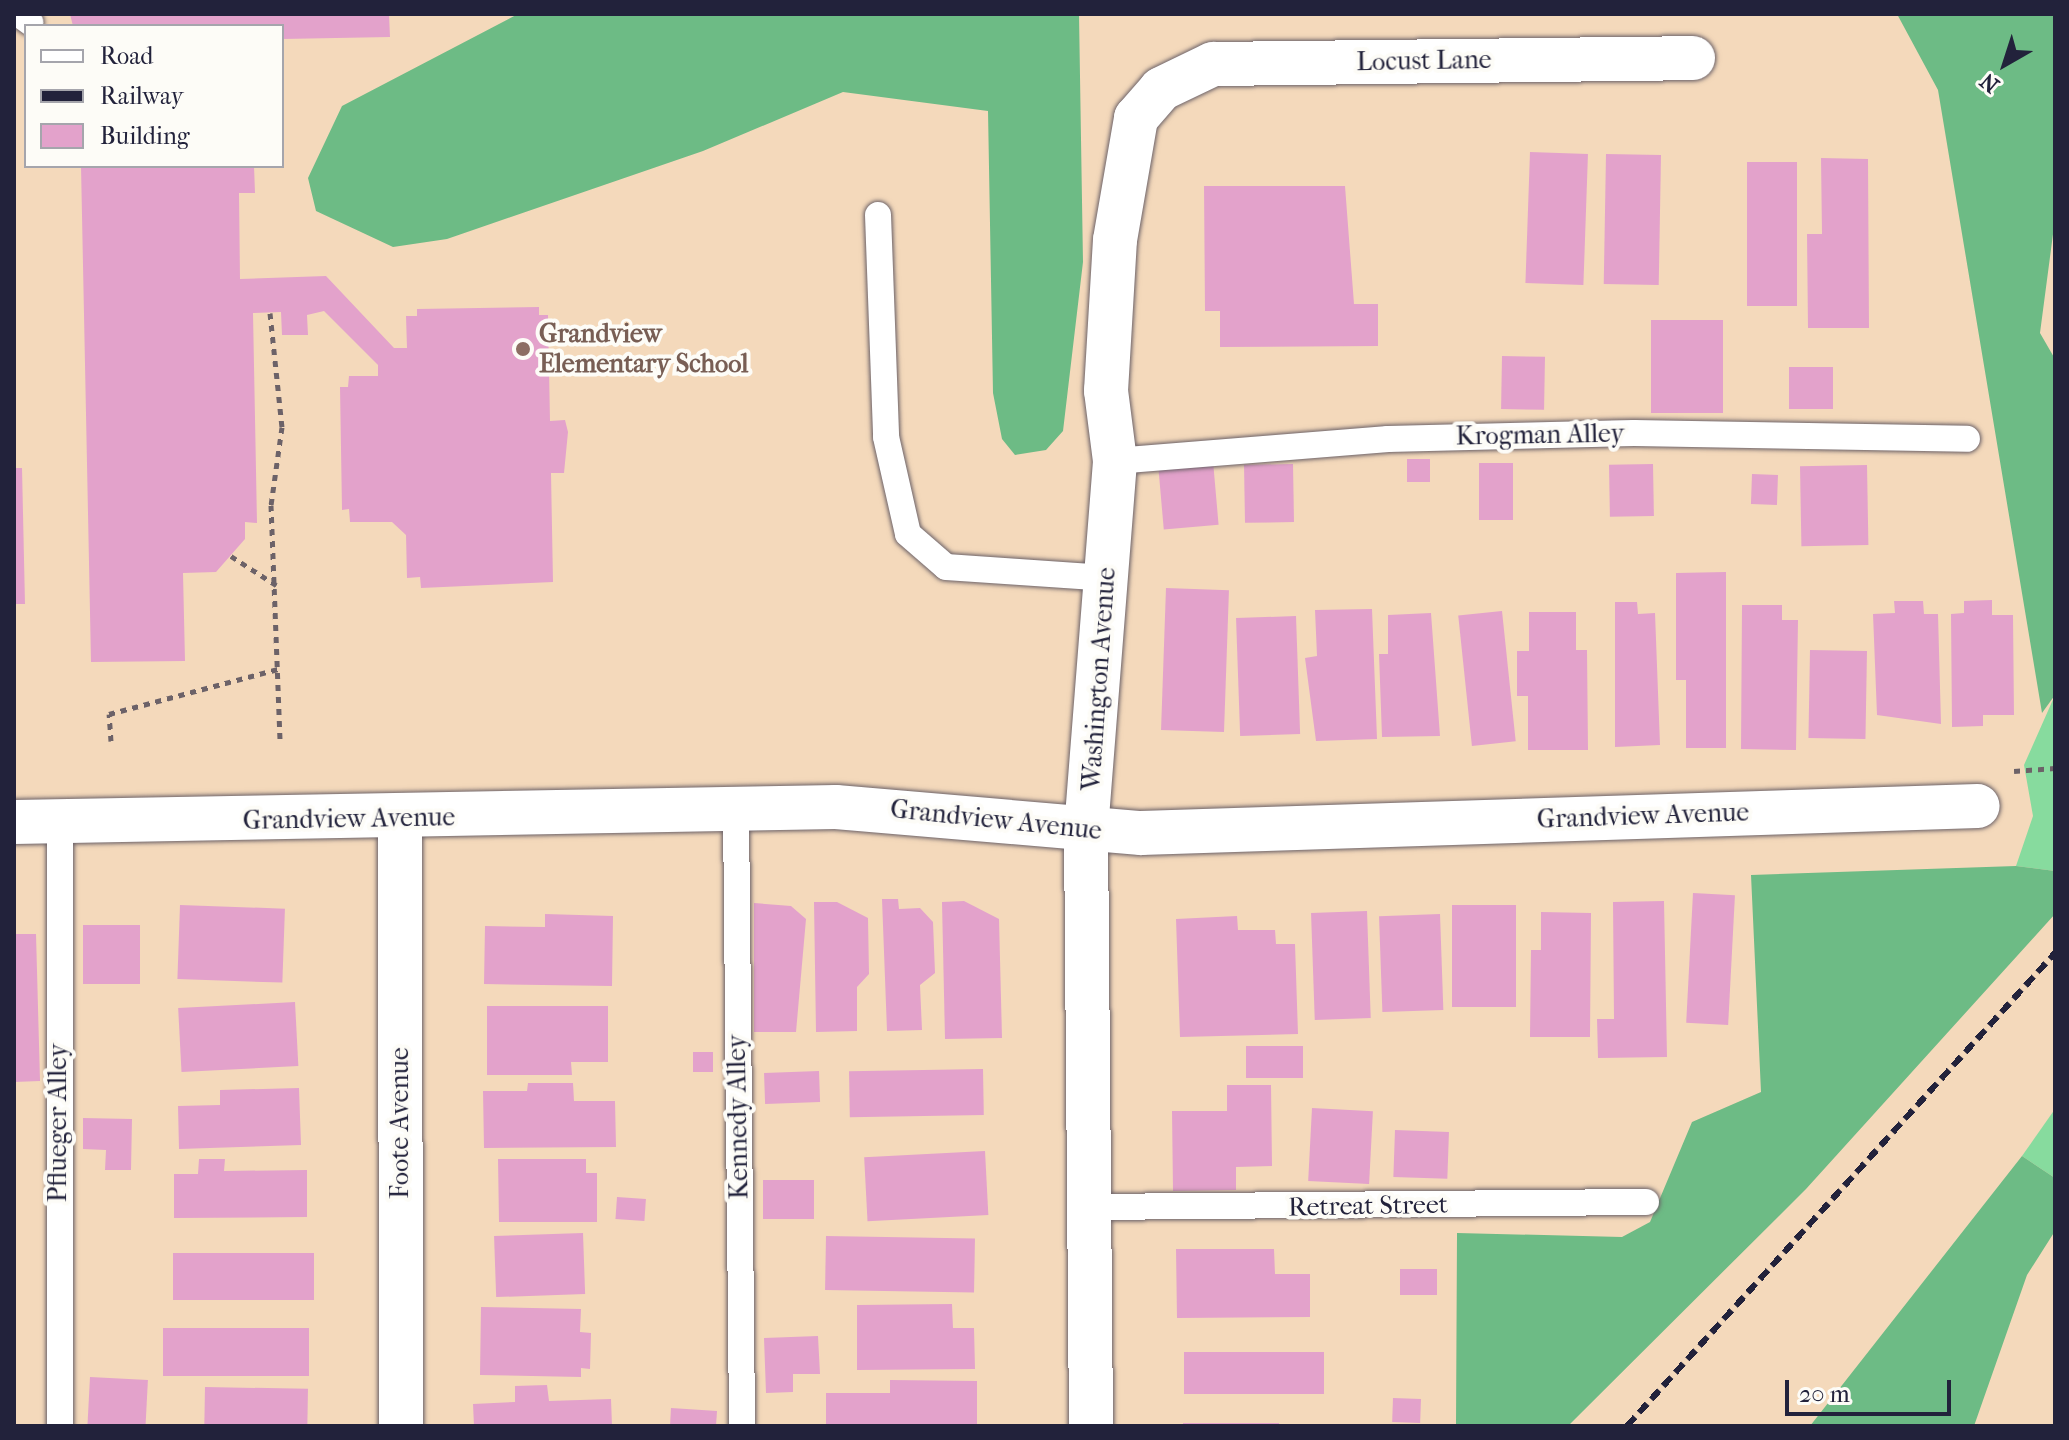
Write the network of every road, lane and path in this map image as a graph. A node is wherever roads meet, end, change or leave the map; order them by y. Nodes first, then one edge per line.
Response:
1 (1693, 58) dead end
2 (1161, 89) joint
3 (878, 215) dead end
4 (270, 313) dead end
5 (1967, 439) dead end
6 (1115, 461) junction
7 (231, 556) dead end
8 (1106, 578) junction
9 (276, 586) junction
10 (278, 669) junction
11 (111, 741) dead end
12 (280, 741) dead end
13 (2055, 768) edge
14 (2009, 772) dead end
15 (1978, 806) dead end
16 (736, 809) junction
17 (400, 819) junction
18 (60, 820) junction
19 (14, 822) edge
20 (1086, 830) junction
21 (1646, 1202) dead end
22 (1091, 1207) junction
23 (60, 1426) edge
24 (401, 1426) edge
25 (742, 1426) edge
26 (1091, 1426) edge

1 - 2 street, Locust Lane
2 - 6 street, Washington Avenue
3 - 8 lane
4 - 9 path
5 - 6 lane, Krogman Alley
6 - 8 street, Washington Avenue
7 - 9 path
8 - 20 street, Washington Avenue
9 - 10 path
10 - 11 path
10 - 12 path
13 - 14 path
15 - 20 street, Grandview Avenue
16 - 17 street, Grandview Avenue
16 - 20 street, Grandview Avenue
16 - 25 lane, Kennedy Alley
17 - 18 street, Grandview Avenue
17 - 24 street, Foote Avenue
18 - 19 street, Grandview Avenue
18 - 23 lane, Pflueger Alley
20 - 22 street, Washington Avenue
21 - 22 lane, Retreat Street
22 - 26 street, Washington Avenue

